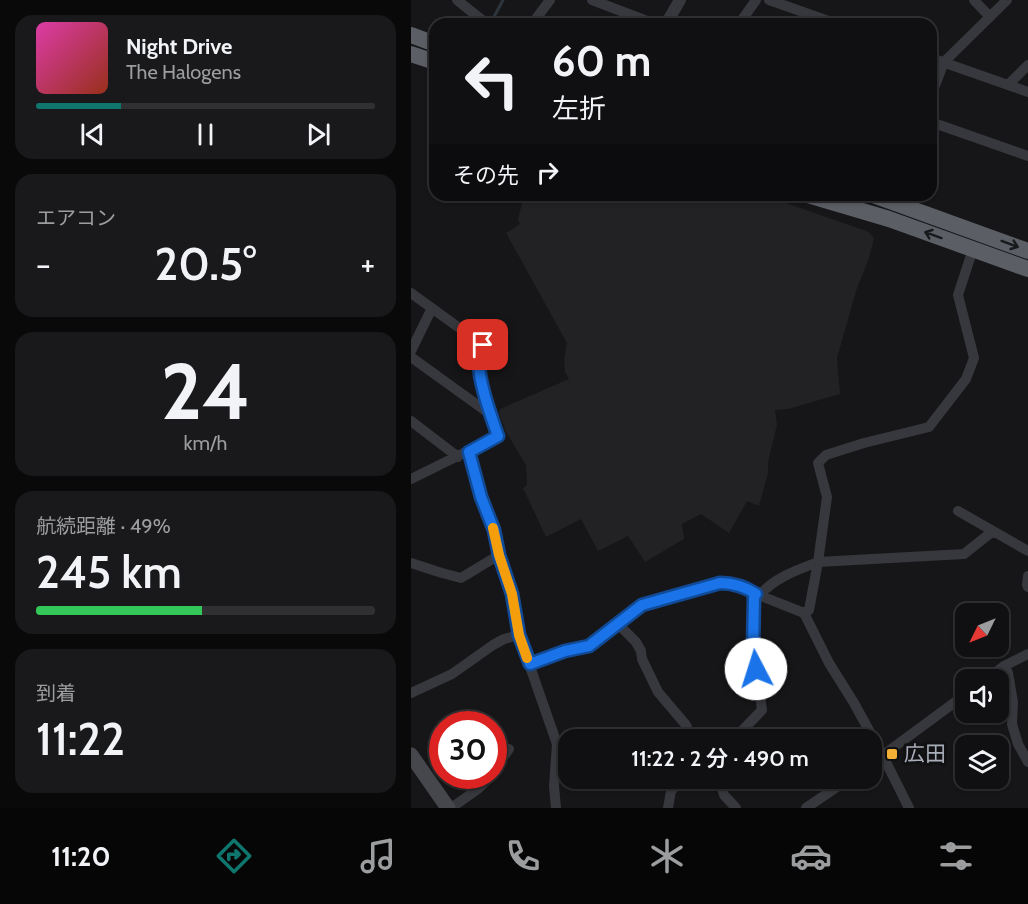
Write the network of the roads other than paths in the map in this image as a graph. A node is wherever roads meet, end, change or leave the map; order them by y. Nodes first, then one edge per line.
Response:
1 (457, 0) edge
2 (550, 0) edge
3 (592, 0) edge
4 (679, 0) edge
5 (756, 0) edge
6 (769, 0) edge
7 (973, 0) edge
8 (1007, 0) edge
9 (990, 17) junction
10 (480, 18) edge
11 (537, 18) edge
12 (639, 18) edge
13 (669, 18) edge
14 (743, 18) edge
15 (820, 18) edge
16 (411, 35) edge
17 (429, 42) edge
18 (411, 54) edge
19 (429, 60) edge
20 (937, 60) edge
21 (944, 62) junction
22 (1028, 65) edge
23 (937, 80) edge
24 (1008, 85) junction
25 (1028, 92) edge
26 (937, 124) edge
27 (1028, 156) edge
28 (829, 201) edge
29 (902, 201) edge
30 (973, 249) junction
31 (1028, 250) edge
32 (1028, 269) edge
33 (411, 292) edge
34 (432, 308) junction
35 (411, 351) edge
36 (411, 357) edge
37 (490, 414) junction
38 (411, 421) edge
39 (469, 452) junction
40 (458, 457) junction
41 (411, 479) edge
42 (958, 512) dead end
43 (993, 531) junction
44 (1028, 551) edge
45 (499, 555) junction
46 (818, 562) junction
47 (411, 563) edge
48 (1028, 576) edge
49 (1028, 587) edge
50 (758, 595) junction
51 (804, 614) junction
52 (618, 624) junction
53 (519, 635) junction
54 (1028, 654) edge
55 (530, 664) junction
56 (1004, 666) junction
57 (1000, 669) edge
58 (411, 693) edge
59 (955, 702) edge
60 (688, 729) edge
61 (744, 729) edge
62 (557, 744) joint
63 (509, 750) dead end
64 (507, 753) edge
65 (411, 755) edge
66 (883, 756) junction
67 (1028, 762) edge
68 (478, 789) edge
69 (673, 789) edge
70 (722, 789) edge
71 (834, 789) edge
72 (450, 808) edge
73 (556, 808) edge
74 (667, 808) edge
75 (736, 808) edge
76 (806, 808) edge
77 (909, 808) edge

1 - 10 street
2 - 11 street
3 - 12 street
4 - 13 street
5 - 14 street
6 - 15 street
7 - 9 street
8 - 9 street
9 - 21 street
16 - 17 highway
18 - 19 highway
20 - 21 street
21 - 23 street
21 - 24 street
22 - 24 street
24 - 25 street
26 - 27 street
30 -> 28 highway
29 -> 31 highway
30 - 32 highway
30 - 46 street
33 - 34 street
34 - 35 street
34 - 37 street
36 - 37 street
37 - 39 street
38 - 40 street
39 - 40 street
39 - 45 street
40 - 41 street
42 - 43 street
43 - 44 street
43 - 46 street
45 - 47 street
45 - 53 street
46 - 50 street
46 - 51 street
48 - 49 street
50 - 51 street
50 - 52 street
50 - 61 street
51 - 66 street
52 - 55 street
52 - 60 street
53 - 55 street
53 - 58 street
54 - 56 street
55 - 62 street
56 - 57 street
56 - 67 street
59 - 66 street
62 - 73 street
63 - 64 street
65 - 72 main road
66 - 77 street
68 - 72 street
69 - 74 street
70 - 75 street
71 - 76 street

